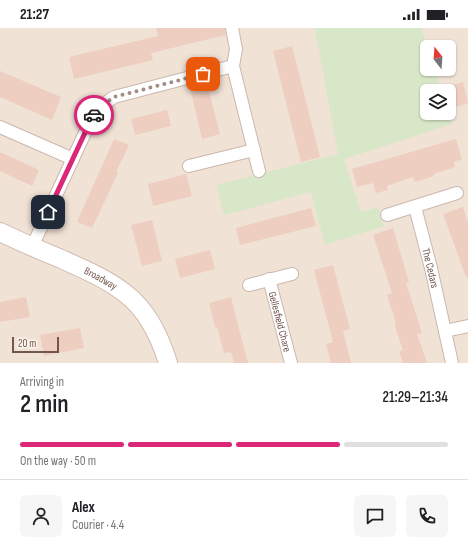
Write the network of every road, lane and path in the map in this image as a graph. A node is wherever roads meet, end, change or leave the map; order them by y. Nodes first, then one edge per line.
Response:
1 (232, 28) edge
2 (233, 66) junction
3 (0, 127) edge
4 (254, 150) junction
5 (73, 159) junction
6 (189, 166) dead end
7 (259, 171) dead end
8 (458, 193) dead end
9 (415, 206) junction
10 (387, 215) dead end
11 (0, 232) edge
12 (32, 247) junction
13 (292, 274) dead end
14 (269, 280) junction
15 (249, 285) dead end
16 (468, 326) edge
17 (444, 331) junction
18 (168, 363) edge
19 (291, 363) edge
20 (452, 363) edge

1 - 2 street
2 - 4 street
2 - 5 street
3 - 5 street
4 - 6 street
4 - 7 street
5 - 12 street
8 - 9 street
9 - 10 street
9 - 17 street, The Cedars
11 - 12 street, Broadway
12 - 18 street, Broadway
13 - 14 street, Gellesfield Chare
14 - 15 street, Gellesfield Chare
14 - 19 street, Gellesfield Chare
16 - 17 street
17 - 20 street, The Cedars

